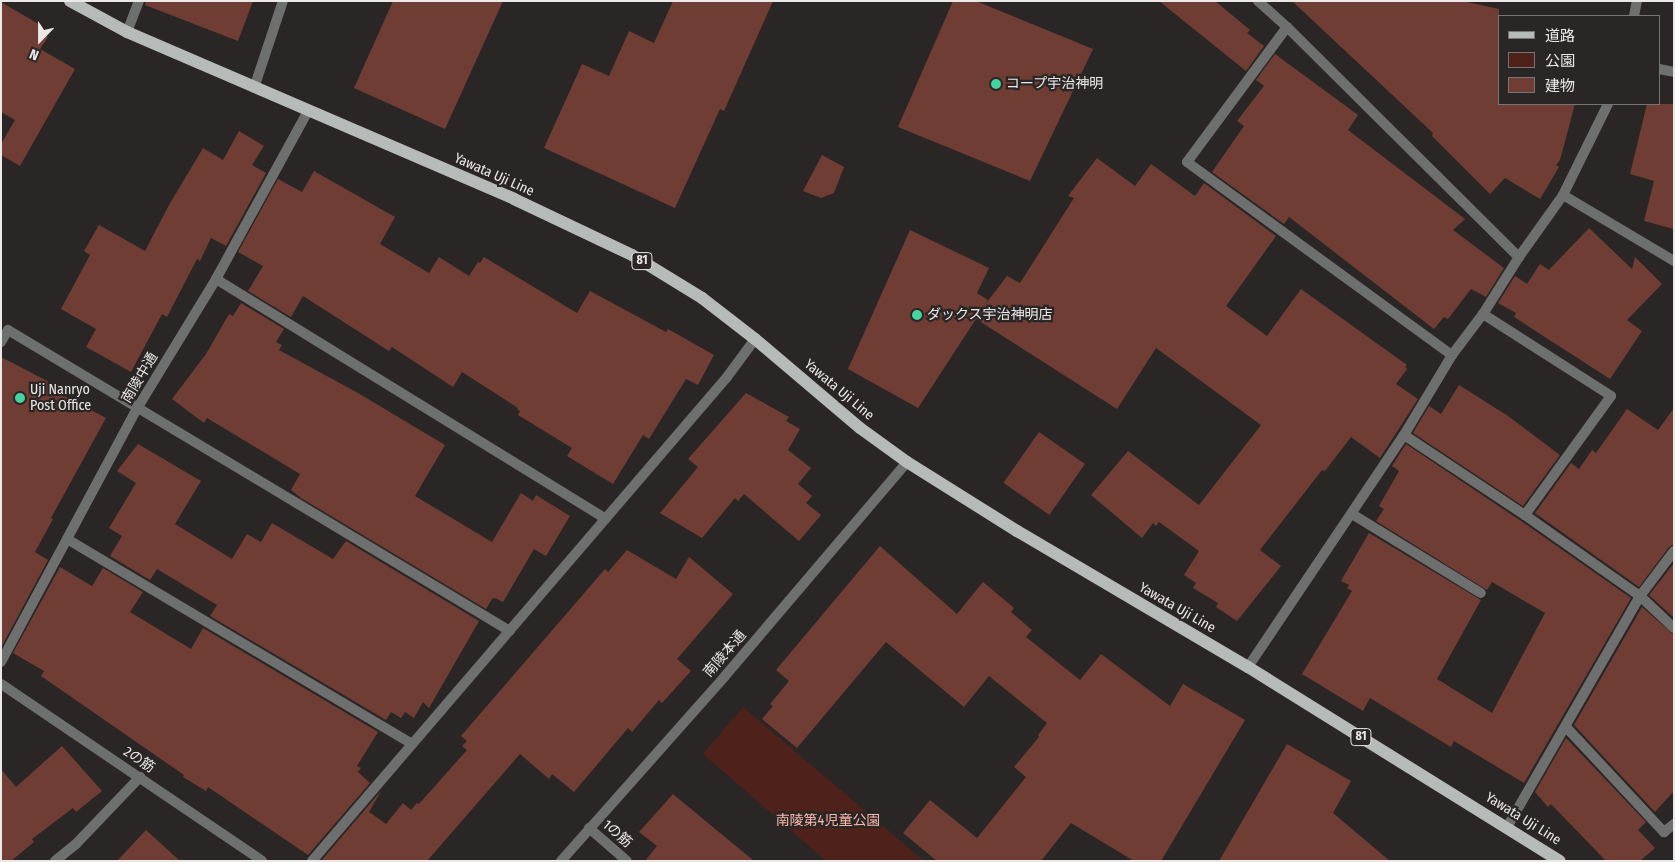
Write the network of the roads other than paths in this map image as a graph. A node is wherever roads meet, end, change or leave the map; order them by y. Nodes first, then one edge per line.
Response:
1 (70, 1) edge
2 (139, 1) edge
3 (283, 1) edge
4 (1258, 1) edge
5 (1637, 1) edge
6 (1634, 15) edge
7 (1287, 27) junction
8 (127, 32) junction
9 (1660, 69) edge
10 (1674, 72) edge
11 (254, 88) junction
12 (1608, 105) edge
13 (308, 111) junction
14 (1563, 195) junction
15 (1520, 257) junction
16 (1674, 261) edge
17 (216, 279) junction
18 (1484, 314) junction
19 (756, 339) junction
20 (1, 342) edge
21 (1452, 355) junction
22 (138, 408) junction
23 (1404, 435) junction
24 (907, 462) junction
25 (1352, 514) junction
26 (1525, 515) junction
27 (605, 518) junction
28 (67, 539) junction
29 (1674, 551) edge
30 (1481, 593) dead end
31 (1640, 596) junction
32 (1674, 628) edge
33 (510, 631) junction
34 (1, 662) edge
35 (1248, 667) junction
36 (1, 684) edge
37 (1566, 726) junction
38 (412, 744) junction
39 (140, 777) junction
40 (1674, 824) edge
41 (1507, 827) junction
42 (589, 828) junction
43 (55, 861) edge
44 (262, 861) edge
45 (312, 861) edge
46 (560, 861) edge
47 (627, 861) edge
48 (1560, 861) edge

1 - 8 main road, Yawata Uji Line / 81
2 - 8 street
3 - 11 street
4 - 7 street
5 - 6 street
7 - 15 street
7 - 21 street
8 - 11 main road, Yawata Uji Line / 81
9 - 10 street
11 - 13 main road, Yawata Uji Line / 81
12 - 14 street
13 - 17 street, 南陵中通
13 - 19 main road, Yawata Uji Line / 81
14 - 15 street
14 - 16 street
15 - 18 street
17 - 22 street, 南陵中通
17 - 27 street
18 - 21 street
18 - 26 street
19 - 24 main road, Yawata Uji Line / 81
19 - 27 street
20 - 22 street
21 - 23 street
22 - 28 street, 南陵中通
22 - 33 street
23 - 25 street
23 - 26 street
24 - 35 main road, Yawata Uji Line / 81
24 - 42 street, 南陵本通
25 - 30 street
25 - 35 street
26 - 31 street
27 - 33 street
28 - 34 street, 南陵中通
28 - 38 street
29 - 31 street
31 - 32 street
31 - 37 street
33 - 38 street
35 - 41 main road, Yawata Uji Line / 81
36 - 39 street, 2の筋
37 - 40 street
37 - 41 street
38 - 45 street
39 - 43 street
39 - 44 street, 2の筋
41 - 48 main road, Yawata Uji Line / 81
42 - 46 street, 南陵本通
42 - 47 street, 1の筋

